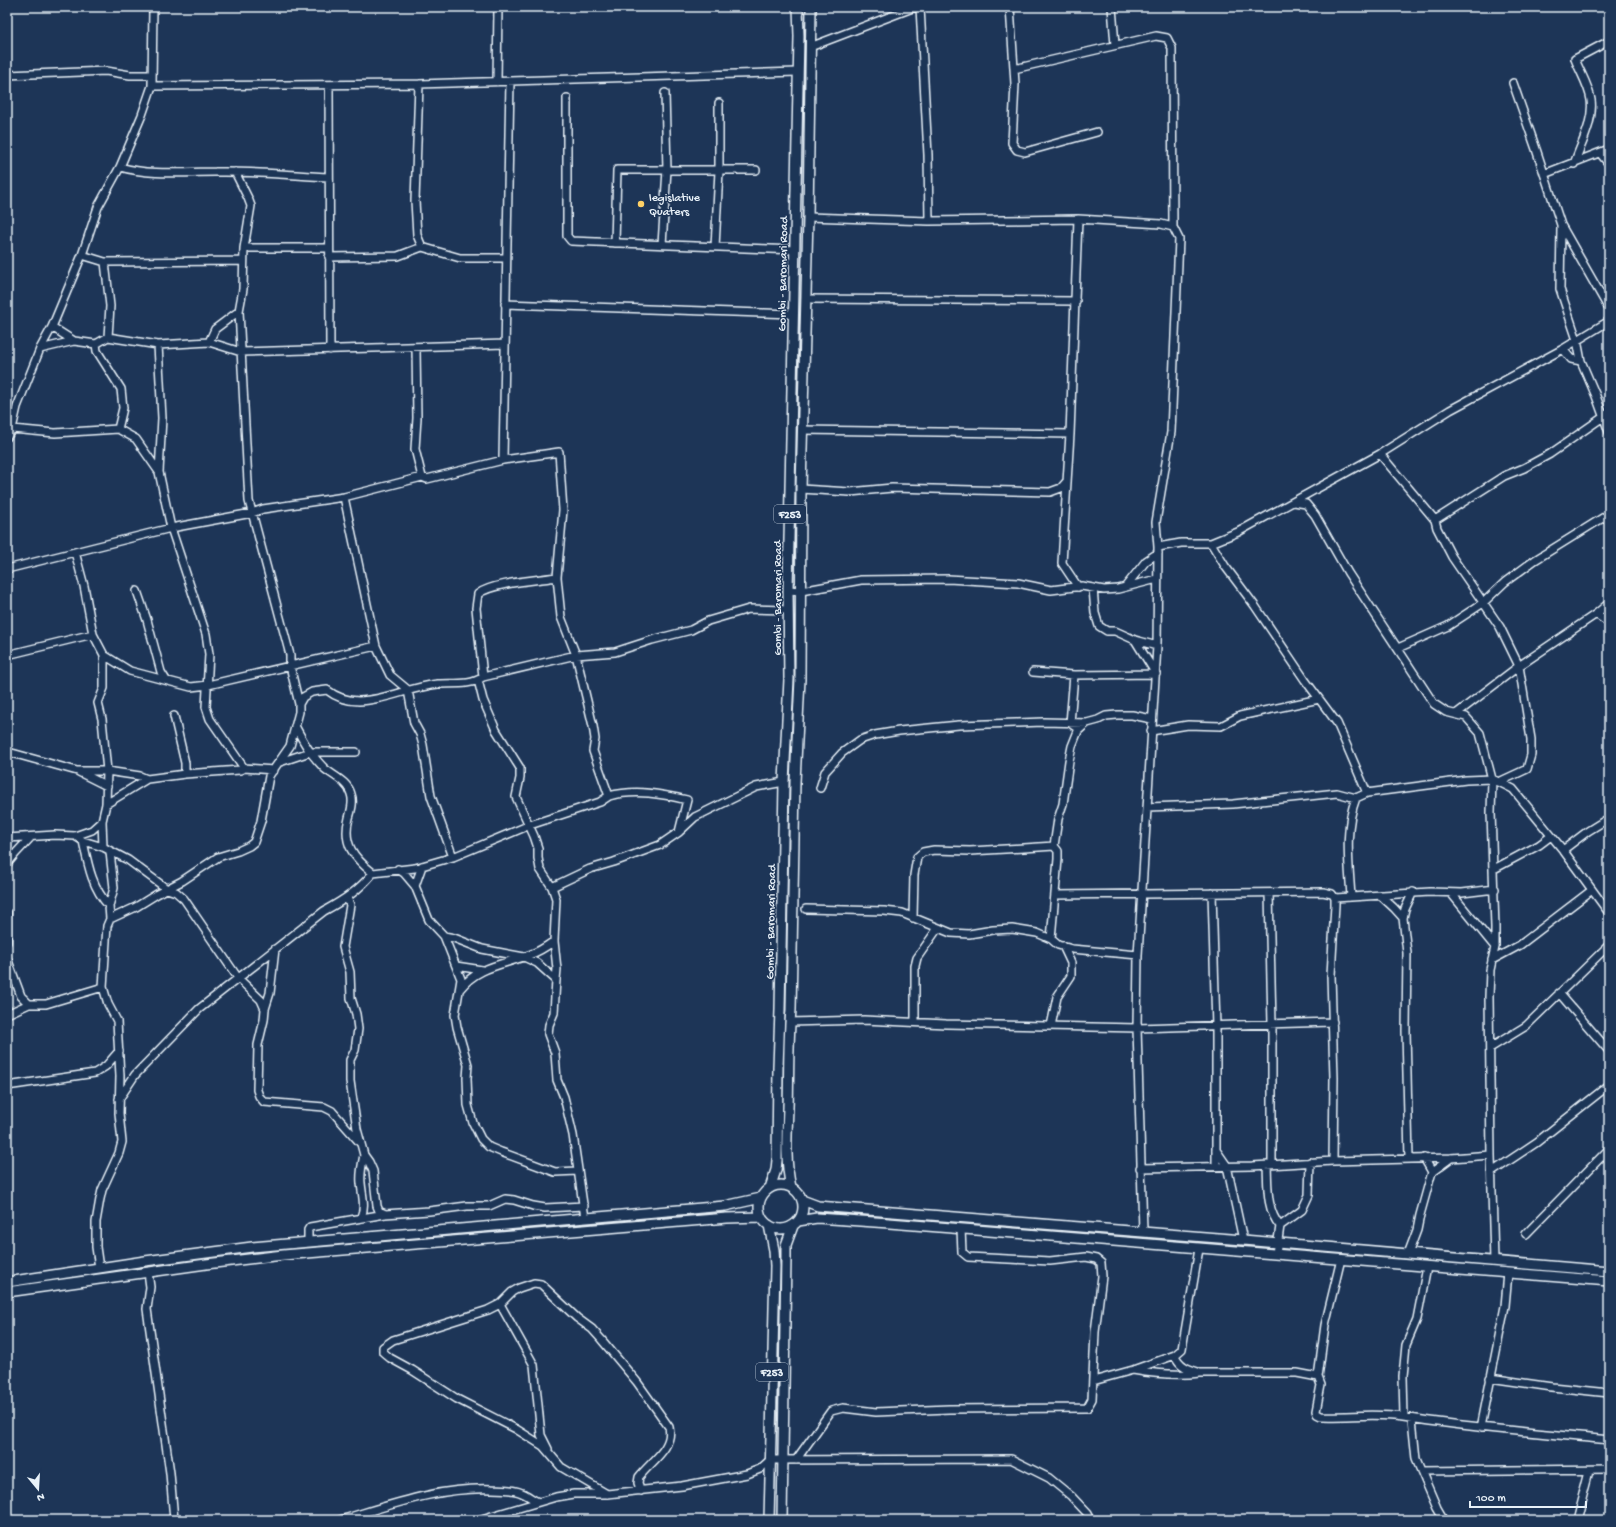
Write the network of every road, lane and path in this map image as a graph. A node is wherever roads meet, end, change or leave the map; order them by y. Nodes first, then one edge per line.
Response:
1 (153, 7) edge
2 (498, 7) edge
3 (798, 7) edge
4 (811, 7) edge
5 (915, 7) edge
6 (920, 7) edge
7 (1010, 7) edge
8 (1112, 7) edge
9 (1609, 41) edge
10 (1115, 45) junction
11 (810, 47) junction
12 (1014, 69) junction
13 (797, 72) junction
14 (7, 75) edge
15 (152, 76) junction
16 (497, 82) junction
17 (510, 82) junction
18 (1513, 83) dead end
19 (419, 84) junction
20 (329, 85) junction
21 (152, 86) junction
22 (665, 93) dead end
23 (567, 98) dead end
24 (719, 103) dead end
25 (1097, 132) dead end
26 (1609, 149) edge
27 (1600, 153) junction
28 (796, 156) junction
29 (809, 156) junction
30 (1574, 164) junction
31 (1609, 164) edge
32 (120, 167) junction
33 (667, 170) junction
34 (719, 170) junction
35 (756, 170) dead end
36 (234, 172) junction
37 (1544, 174) junction
38 (329, 177) junction
39 (808, 217) junction
40 (1078, 219) junction
41 (929, 221) junction
42 (1560, 225) junction
43 (1173, 227) junction
44 (614, 243) junction
45 (662, 244) junction
46 (422, 247) junction
47 (715, 247) junction
48 (244, 248) junction
49 (329, 248) junction
50 (795, 250) junction
51 (82, 255) junction
52 (330, 257) junction
53 (506, 258) junction
54 (243, 261) junction
55 (105, 262) junction
56 (806, 299) junction
57 (1076, 301) junction
58 (506, 304) junction
59 (1609, 309) edge
60 (239, 311) junction
61 (793, 314) junction
62 (1609, 321) edge
63 (52, 327) junction
64 (108, 337) junction
65 (1577, 340) junction
66 (74, 341) junction
67 (209, 342) junction
68 (96, 344) junction
69 (505, 344) junction
70 (158, 345) junction
71 (416, 348) junction
72 (1563, 348) junction
73 (40, 349) junction
74 (330, 350) junction
75 (242, 352) junction
76 (1581, 362) junction
77 (1606, 414) edge
78 (118, 429) junction
79 (12, 430) junction
80 (802, 430) junction
81 (1609, 432) edge
82 (1070, 434) junction
83 (7, 437) edge
84 (1380, 454) junction
85 (503, 460) junction
86 (159, 472) junction
87 (422, 477) junction
88 (1067, 481) junction
89 (801, 489) junction
90 (344, 497) junction
91 (1294, 502) junction
92 (252, 513) junction
93 (1609, 514) edge
94 (1435, 520) junction
95 (170, 528) junction
96 (1210, 543) junction
97 (1158, 550) junction
98 (75, 552) junction
99 (7, 569) edge
100 (557, 577) junction
101 (1158, 579) junction
102 (1126, 586) junction
103 (1078, 587) junction
104 (1093, 588) junction
105 (788, 590) junction
106 (801, 591) junction
107 (137, 592) dead end
108 (1483, 603) junction
109 (1609, 603) edge
110 (788, 610) junction
111 (1596, 614) junction
112 (1609, 623) edge
113 (93, 634) junction
114 (1135, 640) junction
115 (376, 646) junction
116 (1157, 646) junction
117 (1398, 648) junction
118 (576, 654) junction
119 (7, 655) edge
120 (104, 655) junction
121 (290, 666) junction
122 (1519, 666) junction
123 (1033, 672) dead end
124 (1156, 674) junction
125 (1074, 675) junction
126 (481, 679) junction
127 (166, 680) junction
128 (208, 685) junction
129 (408, 690) junction
130 (1319, 699) junction
131 (299, 704) junction
132 (1456, 714) junction
133 (174, 716) dead end
134 (1152, 719) junction
135 (1070, 723) junction
136 (1087, 723) junction
137 (295, 726) junction
138 (1078, 731) junction
139 (1151, 731) junction
140 (310, 752) junction
141 (356, 752) dead end
142 (7, 754) edge
143 (280, 762) junction
144 (244, 768) junction
145 (274, 770) junction
146 (77, 771) junction
147 (107, 771) junction
148 (184, 774) junction
149 (147, 779) junction
150 (1492, 779) junction
151 (784, 782) junction
152 (1499, 782) junction
153 (107, 786) junction
154 (820, 788) dead end
155 (1367, 793) junction
156 (609, 796) junction
157 (1356, 798) junction
158 (106, 804) junction
159 (1147, 807) junction
160 (1609, 818) edge
161 (102, 821) junction
162 (530, 825) junction
163 (679, 832) junction
164 (74, 836) junction
165 (1551, 836) junction
166 (31, 837) junction
167 (7, 838) edge
168 (83, 841) junction
169 (1054, 846) junction
170 (106, 849) junction
171 (1563, 850) junction
172 (453, 857) junction
173 (7, 864) edge
174 (422, 866) junction
175 (398, 869) junction
176 (1494, 869) junction
177 (373, 873) junction
178 (415, 886) junction
179 (552, 886) junction
180 (167, 889) junction
181 (1495, 889) junction
182 (1592, 890) junction
183 (1269, 892) junction
184 (1413, 892) junction
185 (1212, 893) junction
186 (1451, 893) junction
187 (1141, 894) junction
188 (1055, 895) junction
189 (1380, 895) junction
190 (1351, 897) junction
191 (347, 898) junction
192 (1334, 898) junction
193 (109, 906) junction
194 (806, 909) dead end
195 (7, 913) edge
196 (1609, 913) edge
197 (913, 918) junction
198 (1403, 918) junction
199 (110, 919) junction
200 (938, 928) junction
201 (444, 936) junction
202 (1051, 939) junction
203 (554, 941) junction
204 (7, 942) edge
205 (1609, 945) edge
206 (1063, 946) junction
207 (1495, 947) junction
208 (275, 949) junction
209 (1138, 956) junction
210 (524, 957) junction
211 (7, 958) edge
212 (1492, 960) junction
213 (456, 966) junction
214 (482, 970) junction
215 (238, 978) junction
216 (556, 980) junction
217 (103, 987) junction
218 (460, 989) junction
219 (1559, 993) junction
220 (29, 1004) junction
221 (265, 1009) junction
222 (7, 1014) edge
223 (790, 1022) junction
224 (915, 1022) junction
225 (1333, 1022) junction
226 (1272, 1024) junction
227 (1051, 1026) junction
228 (1216, 1027) junction
229 (1137, 1028) junction
230 (1490, 1048) junction
231 (119, 1050) junction
232 (1609, 1051) edge
233 (135, 1075) junction
234 (120, 1084) junction
235 (1609, 1085) edge
236 (7, 1086) edge
237 (120, 1099) junction
238 (361, 1144) junction
239 (1216, 1150) junction
240 (1609, 1150) edge
241 (364, 1155) junction
242 (1491, 1155) junction
243 (1409, 1158) junction
244 (1424, 1158) junction
245 (1451, 1158) junction
246 (1333, 1161) junction
247 (1310, 1162) junction
248 (1269, 1165) junction
249 (1216, 1166) junction
250 (1227, 1166) junction
251 (1140, 1168) junction
252 (578, 1171) junction
253 (1432, 1172) junction
254 (1492, 1172) junction
255 (791, 1187) junction
256 (770, 1188) junction
257 (761, 1198) junction
258 (802, 1200) junction
259 (584, 1206) junction
260 (385, 1214) junction
261 (361, 1217) junction
262 (761, 1217) junction
263 (586, 1218) junction
264 (795, 1223) junction
265 (769, 1225) junction
266 (1280, 1226) junction
267 (961, 1229) junction
268 (1143, 1231) junction
269 (1526, 1234) dead end
270 (1243, 1240) junction
271 (308, 1242) junction
272 (1277, 1242) junction
273 (1199, 1249) junction
274 (1276, 1254) junction
275 (1408, 1254) junction
276 (1341, 1259) junction
277 (1494, 1261) junction
278 (1427, 1267) junction
279 (99, 1268) junction
280 (1609, 1271) edge
281 (148, 1272) junction
282 (1508, 1273) junction
283 (1609, 1281) edge
284 (7, 1282) edge
285 (7, 1292) edge
286 (500, 1304) junction
287 (1175, 1355) junction
288 (1133, 1370) junction
289 (1200, 1372) junction
290 (1318, 1378) junction
291 (1490, 1378) junction
292 (1093, 1381) junction
293 (1609, 1393) edge
294 (1404, 1417) junction
295 (1412, 1420) junction
296 (1481, 1428) junction
297 (1609, 1440) edge
298 (552, 1456) junction
299 (770, 1460) junction
300 (783, 1460) junction
301 (796, 1460) junction
302 (1609, 1469) edge
303 (1590, 1470) junction
304 (1421, 1471) junction
305 (641, 1491) junction
306 (607, 1494) junction
307 (538, 1502) junction
308 (1578, 1519) edge
309 (174, 1520) edge
310 (340, 1520) edge
311 (478, 1520) edge
312 (769, 1520) edge
313 (782, 1520) edge
314 (1092, 1520) edge
315 (1444, 1520) edge

1 - 15 street
2 - 16 street
3 - 13 main road, Gombi - Baromari Road / F253
4 - 11 main road, Gombi - Baromari Road / F253
5 - 11 street
6 - 41 street
7 - 12 street
8 - 10 street
9 - 30 street
10 - 12 street
10 - 43 street
11 - 29 main road, Gombi - Baromari Road / F253
12 - 25 street
13 - 17 street
13 - 28 main road, Gombi - Baromari Road / F253
14 - 15 street
15 - 21 street
16 - 17 street
16 - 19 street
17 - 53 street
18 - 37 street
19 - 20 street
19 - 46 street
20 - 21 street
20 - 38 street
21 - 32 street
22 - 33 street
23 - 44 street
24 - 34 street
26 - 27 street
27 - 30 street
27 - 31 street
28 - 29 main road
28 - 50 main road, Gombi - Baromari Road / F253
29 - 39 main road, Gombi - Baromari Road / F253
30 - 37 street
32 - 36 street
32 - 51 street
33 - 34 street
33 - 44 street
33 - 45 street
34 - 35 street
34 - 47 street
36 - 38 street
36 - 48 street
37 - 42 street
38 - 49 street
39 - 41 street
39 - 56 main road, Gombi - Baromari Road / F253
40 - 41 street
40 - 43 street
40 - 57 street
42 - 59 street
42 - 65 street
43 - 97 street
44 - 45 street
45 - 47 street
46 - 52 street
46 - 53 street
47 - 50 street
48 - 49 street
48 - 54 street
49 - 52 street
50 - 61 main road, Gombi - Baromari Road / F253
51 - 55 street
51 - 63 street
52 - 74 street
53 - 58 street
54 - 55 street
54 - 60 street
55 - 64 street
56 - 57 street
56 - 80 main road, Gombi - Baromari Road / F253
57 - 82 street
58 - 61 street
58 - 69 street
60 - 67 street
60 - 75 street
61 - 105 main road, Gombi - Baromari Road / F253
62 - 65 street
63 - 66 street
63 - 73 street
64 - 68 street
64 - 70 street
65 - 72 street
65 - 76 street
66 - 68 street
66 - 73 street
67 - 70 street
67 - 75 street
68 - 78 street
69 - 71 street
69 - 85 street
70 - 86 street
71 - 74 street
71 - 87 street
72 - 76 street
72 - 84 street
73 - 79 street
74 - 75 street
75 - 92 street
76 - 77 street
77 - 81 street
77 - 94 street
78 - 79 street
78 - 86 street
79 - 83 street
80 - 82 street
80 - 89 main road, Gombi - Baromari Road / F253
82 - 88 street
84 - 91 street
84 - 94 street
85 - 87 street
85 - 100 street
86 - 95 street
87 - 90 street
88 - 89 street
88 - 103 street
89 - 106 main road, Gombi - Baromari Road / F253
90 - 92 street
90 - 115 street
91 - 96 street
91 - 117 street
92 - 95 street
92 - 121 street
93 - 108 street
94 - 108 street
95 - 98 street
95 - 128 street
96 - 97 street
96 - 130 street
97 - 101 street
97 - 102 street
98 - 99 street
98 - 113 street
100 - 118 street
100 - 126 street
101 - 102 street
101 - 116 street
102 - 104 street
103 - 104 street
103 - 106 street
104 - 114 street
105 - 106 street
105 - 110 main road, Gombi - Baromari Road / F253
106 - 223 main road, Gombi - Baromari Road / F253
107 - 127 street
108 - 117 street
108 - 122 street
109 - 111 street
110 - 118 street
110 - 151 main road, Gombi - Baromari Road / F253
111 - 112 street
111 - 122 street
113 - 119 street
113 - 120 street
114 - 116 street
114 - 124 street
115 - 121 street
115 - 129 street
116 - 124 street
117 - 132 street
118 - 126 street
118 - 156 street
120 - 127 street
120 - 147 street
121 - 128 street
121 - 131 street
122 - 132 street
122 - 152 street
123 - 125 street
124 - 125 street
124 - 134 street
125 - 135 street
126 - 129 street
126 - 162 street
127 - 128 street
128 - 144 street
129 - 131 street
129 - 172 street
130 - 139 street
130 - 155 street
131 - 137 street
132 - 150 street
133 - 148 street
134 - 136 street
134 - 139 street
135 - 136 street
135 - 138 street
135 - 154 street
136 - 138 street
137 - 140 street
137 - 143 street
138 - 169 street
139 - 159 street
140 - 141 street
140 - 143 street
140 - 177 street
142 - 146 street
143 - 145 street
144 - 145 street
144 - 148 street
145 - 180 street
146 - 147 street
146 - 153 street
147 - 149 street
147 - 153 street
148 - 149 street
149 - 158 street
150 - 152 street
150 - 155 street
150 - 176 street
151 - 163 street
151 - 256 main road, Gombi - Baromari Road / F253
152 - 165 street
153 - 158 street
155 - 157 street
156 - 162 street
156 - 163 street
157 - 159 street
157 - 190 street
158 - 161 street
159 - 187 street
160 - 171 street
161 - 164 street
161 - 170 street
162 - 172 street
162 - 179 street
163 - 179 street
164 - 166 street
164 - 168 street
165 - 171 street
165 - 176 street
166 - 167 street
166 - 173 street
168 - 170 street
168 - 193 street
169 - 188 street
169 - 197 street
170 - 180 street
170 - 193 street
171 - 182 street
172 - 174 street
174 - 175 street
174 - 178 street
175 - 177 street
175 - 178 street
176 - 181 street
177 - 191 street
178 - 201 street
179 - 203 street
180 - 199 street
180 - 215 street
181 - 186 street
181 - 207 street
182 - 196 street
182 - 212 street
183 - 185 street
183 - 192 street
183 - 226 street
184 - 186 street
184 - 189 street
184 - 198 street
185 - 187 street
185 - 228 street
186 - 207 street
187 - 188 street
187 - 209 street
188 - 202 street
189 - 190 street
189 - 198 street
190 - 192 street
191 - 208 street
191 - 238 street
192 - 225 street
193 - 199 street
194 - 197 street
195 - 204 street
197 - 200 street
198 - 243 street
199 - 217 street
200 - 202 street
200 - 224 street
201 - 210 street
201 - 213 street
202 - 206 street
203 - 210 street
203 - 216 street
205 - 219 street
206 - 209 street
206 - 227 street
207 - 212 street
208 - 215 street
208 - 221 street
209 - 229 street
210 - 214 street
210 - 216 street
211 - 220 street
212 - 230 street
213 - 214 street
213 - 218 street
214 - 218 street
215 - 221 street
215 - 233 street
216 - 252 street
217 - 220 street
217 - 231 street
218 - 252 street
219 - 230 street
219 - 232 street
220 - 222 street
221 - 238 street
223 - 224 street
223 - 255 main road, F253
224 - 227 street
225 - 226 street
225 - 246 street
226 - 228 street
226 - 248 street
227 - 229 street
228 - 229 street
228 - 239 street
229 - 251 street
230 - 242 street
231 - 234 street
231 - 236 street
233 - 234 street
233 - 237 street
234 - 237 street
235 - 254 street
237 - 279 street
238 - 241 street
239 - 249 street
239 - 250 street
240 - 269 street
241 - 260 street
241 - 261 street
242 - 245 street
242 - 254 street
243 - 244 street
243 - 246 street
244 - 245 street
244 - 253 street
245 - 253 street
246 - 247 street
247 - 248 street
247 - 266 street
248 - 250 street
248 - 266 street
249 - 250 street
249 - 251 street
250 - 270 street
251 - 268 street
252 - 259 street
253 - 275 street
254 - 277 street
255 - 256 main road
255 - 258 main road, F253
256 - 257 main road, F253
257 - 262 main road
257 - 263 main road
258 - 264 main road, F253
258 - 268 main road
259 - 260 street
259 - 263 street
260 - 261 street
261 - 271 street
262 - 265 main road
262 - 281 main road
263 - 271 main road
264 - 265 main road
264 - 267 main road
264 - 300 main road, F253
265 - 299 main road, F253
266 - 272 street
267 - 273 main road
267 - 292 street
268 - 270 main road
270 - 272 main road
271 - 279 main road
272 - 274 street
272 - 275 main road
273 - 274 main road
273 - 287 street
274 - 276 main road
275 - 277 main road
276 - 278 main road
276 - 290 street
277 - 280 main road
278 - 282 main road
278 - 294 street
279 - 284 main road
281 - 285 main road
281 - 309 street
282 - 283 main road
282 - 291 street
286 - 298 street
286 - 298 street
286 - 305 street
287 - 288 street
287 - 289 street
288 - 289 street
288 - 292 street
289 - 290 street
290 - 294 street
291 - 293 street
291 - 296 street
292 - 301 street
294 - 295 street
295 - 296 street
295 - 304 street
296 - 297 street
298 - 306 street
299 - 300 street
299 - 305 street
299 - 312 main road, F253
300 - 301 street
300 - 313 main road, F253
301 - 314 street
302 - 303 street
303 - 304 street
303 - 308 street
304 - 315 street
305 - 306 street
306 - 307 street
307 - 310 street
307 - 311 street

